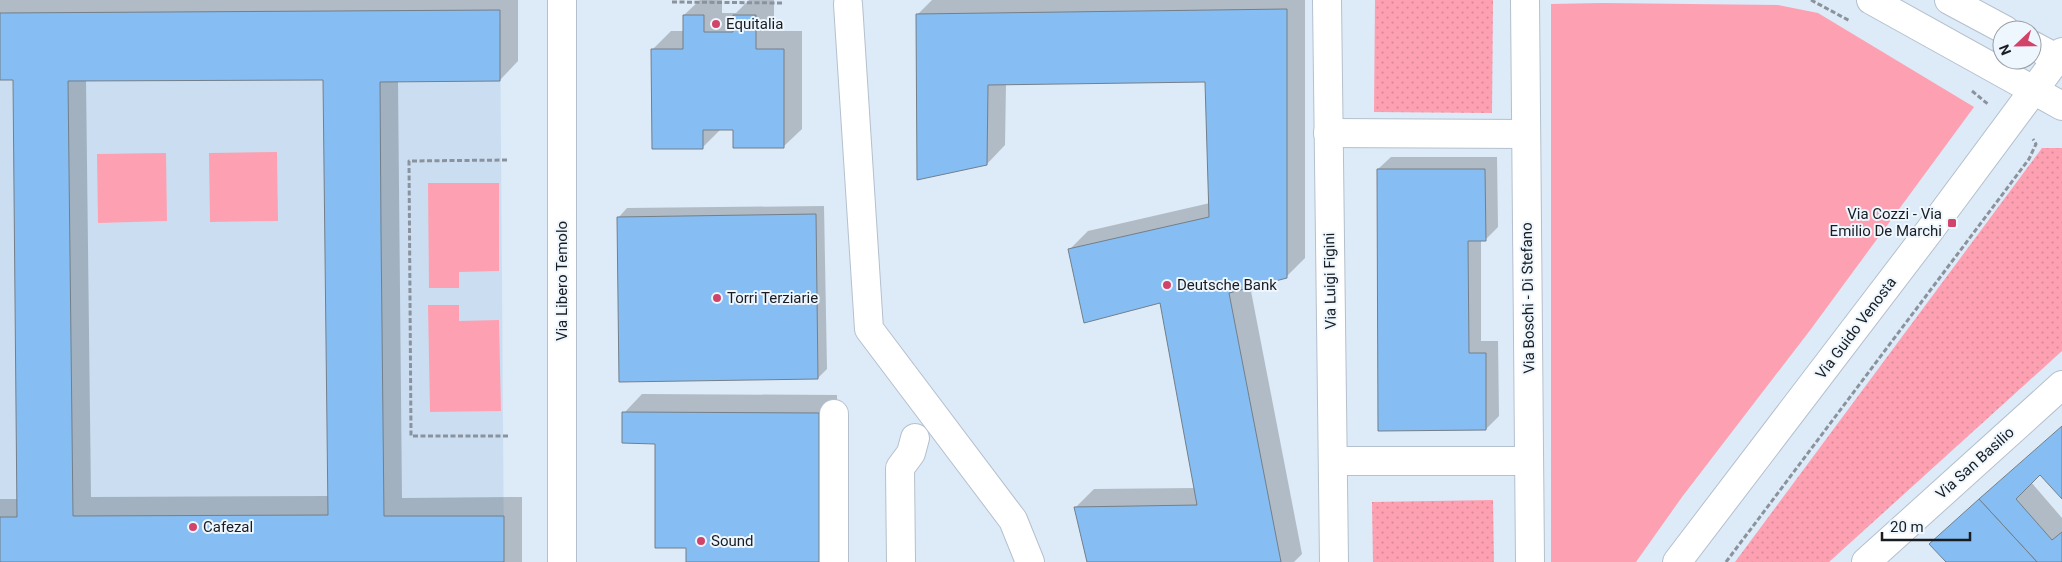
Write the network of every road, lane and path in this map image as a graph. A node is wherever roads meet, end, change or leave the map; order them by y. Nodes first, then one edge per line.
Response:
1 (562, 0) edge
2 (1327, 0) edge
3 (1525, 0) edge
4 (1871, 0) edge
5 (1949, 0) edge
6 (672, 2) dead end
7 (782, 3) dead end
8 (848, 4) dead end
9 (1992, 23) edge
10 (2042, 49) edge
11 (2060, 57) edge
12 (1970, 89) dead end
13 (2033, 92) junction
14 (1983, 101) dead end
15 (2062, 106) edge
16 (1328, 133) junction
17 (1526, 134) junction
18 (2036, 144) dead end
19 (507, 160) dead end
20 (2062, 385) edge
21 (834, 414) dead end
22 (508, 436) dead end
23 (916, 438) dead end
24 (1333, 461) junction
25 (1529, 461) junction
26 (562, 562) edge
27 (834, 562) edge
28 (901, 562) edge
29 (1030, 562) edge
30 (1334, 562) edge
31 (1530, 562) edge
32 (1677, 562) edge
33 (1726, 562) edge
34 (1866, 562) edge

1 - 26 street, Via Libero Temolo
2 - 16 street, Via Luigi Figini
3 - 17 street, Via Boschi - Di Stefano
4 - 13 street
5 - 9 street
6 - 7 path
8 - 29 street
10 - 11 street
11 - 13 street, Via Guido Venosta
12 - 14 path
13 - 15 street
13 - 32 street, Via Guido Venosta
16 - 17 street
16 - 24 street, Via Luigi Figini
17 - 25 street, Via Boschi - Di Stefano
18 - 33 path
19 - 22 path
20 - 34 street, Via San Basilio
21 - 27 street
23 - 28 street
24 - 25 street
24 - 30 street, Via Luigi Figini
25 - 31 street, Via Boschi - Di Stefano

